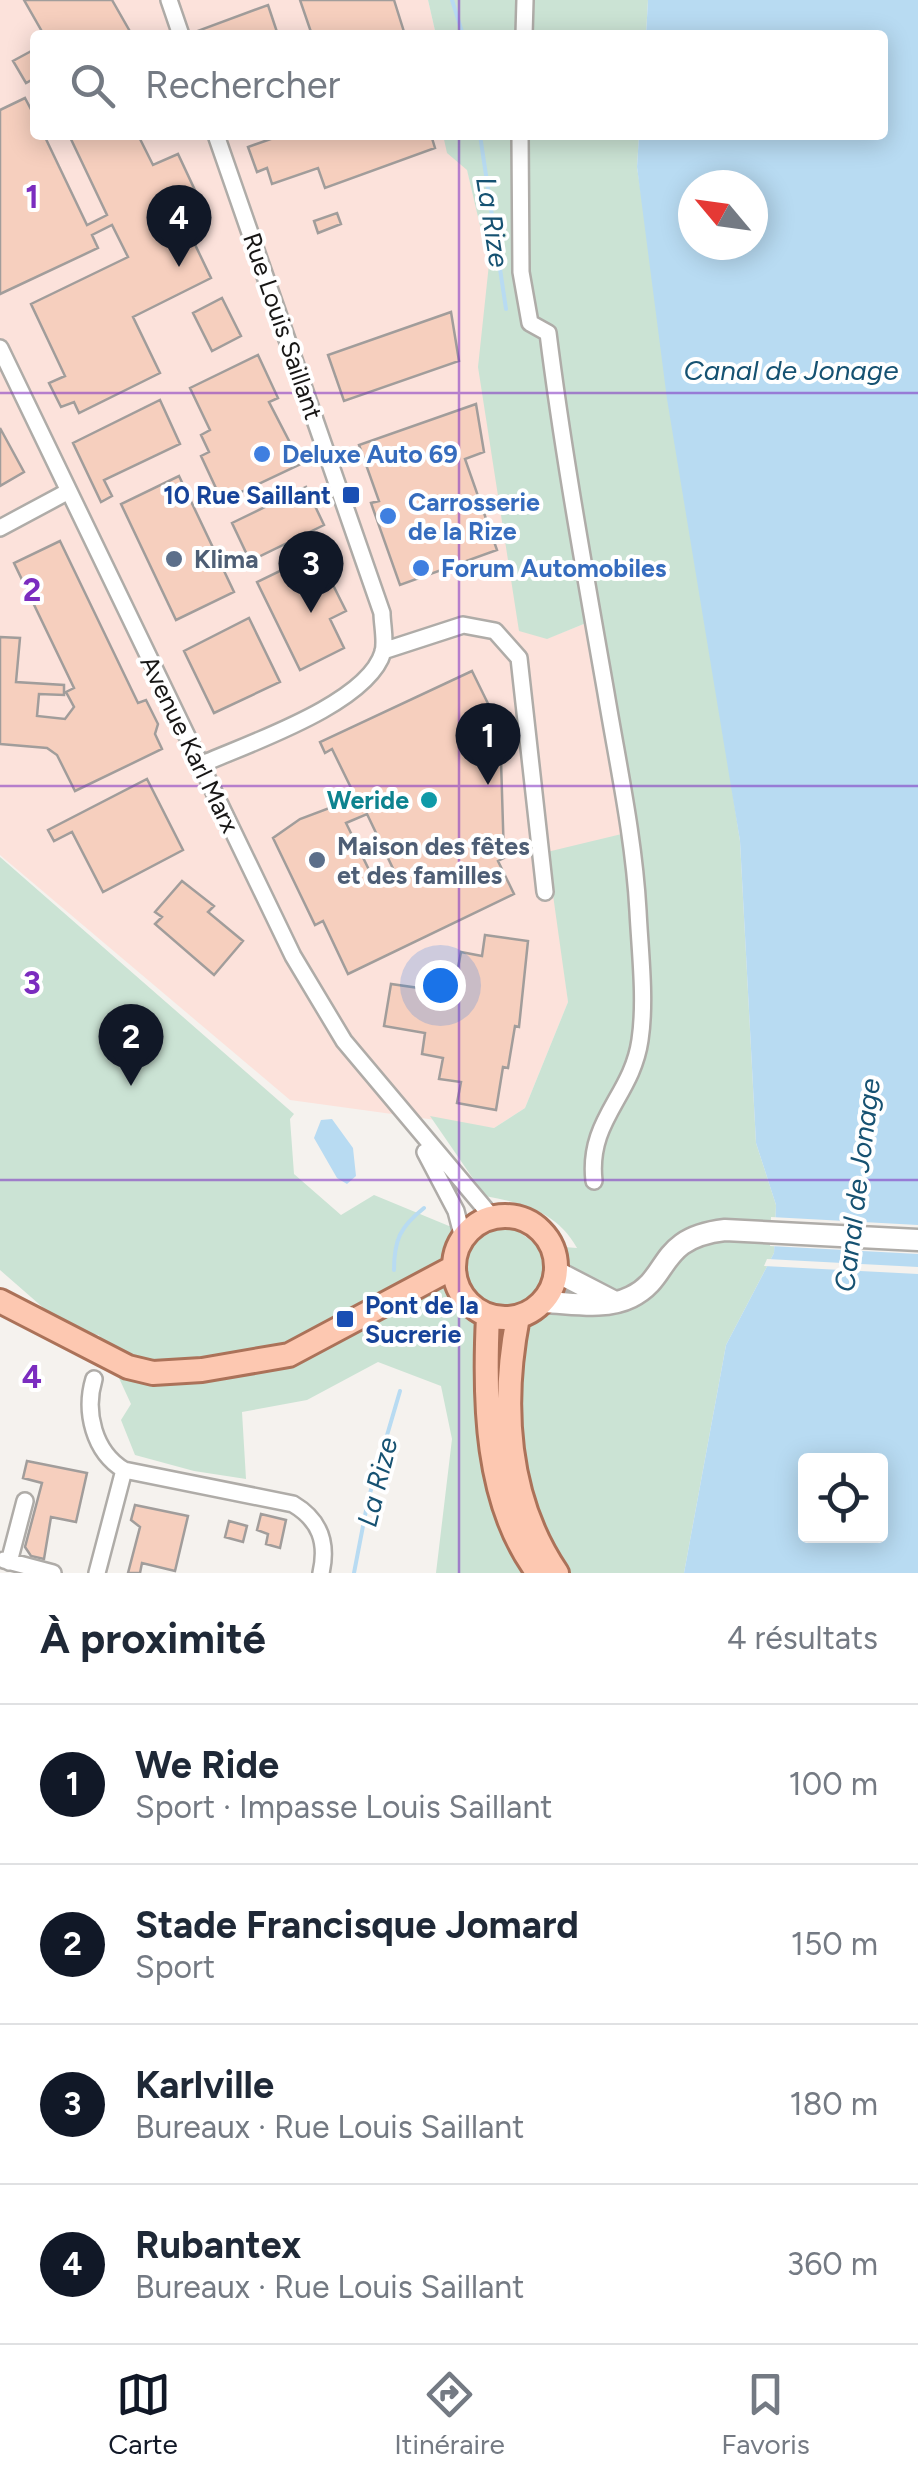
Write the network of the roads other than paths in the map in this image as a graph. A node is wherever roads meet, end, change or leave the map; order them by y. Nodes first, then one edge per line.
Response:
1 (169, 0) edge
2 (526, 0) edge
3 (179, 30) edge
4 (524, 30) edge
5 (218, 140) edge
6 (520, 140) edge
7 (0, 348) edge
8 (67, 492) junction
9 (0, 528) edge
10 (383, 651) junction
11 (200, 765) junction
12 (545, 892) dead end
13 (409, 1122) junction
14 (594, 1181) dead end
15 (492, 1218) junction
16 (464, 1238) junction
17 (918, 1240) edge
18 (454, 1268) junction
19 (557, 1272) junction
20 (0, 1302) edge
21 (544, 1302) junction
22 (615, 1302) junction
23 (488, 1316) junction
24 (518, 1317) junction
25 (94, 1379) dead end
26 (124, 1470) junction
27 (26, 1501) dead end
28 (5, 1561) edge
29 (53, 1573) edge
30 (96, 1573) edge
31 (321, 1573) edge
32 (538, 1573) edge
33 (557, 1573) edge

1 - 3 street
2 - 4 street
5 - 10 street, Rue Louis Saillant
6 - 14 street
7 - 8 street, Avenue Karl Marx
8 - 9 street
8 - 11 street, Avenue Karl Marx
10 - 11 street
10 - 12 street
11 - 13 street, Avenue Karl Marx
13 - 15 street, Avenue Karl Marx
13 - 16 street, Avenue Karl Marx
15 - 16 main road
15 - 19 main road
16 - 18 main road
17 - 22 street
18 - 20 main road
18 - 23 main road
19 - 21 main road
19 - 22 street
21 - 22 street
21 - 24 main road
23 - 24 main road
23 - 32 main road
24 - 33 main road
25 - 26 street
26 - 30 street
26 - 31 street
27 - 28 street
28 - 29 street

